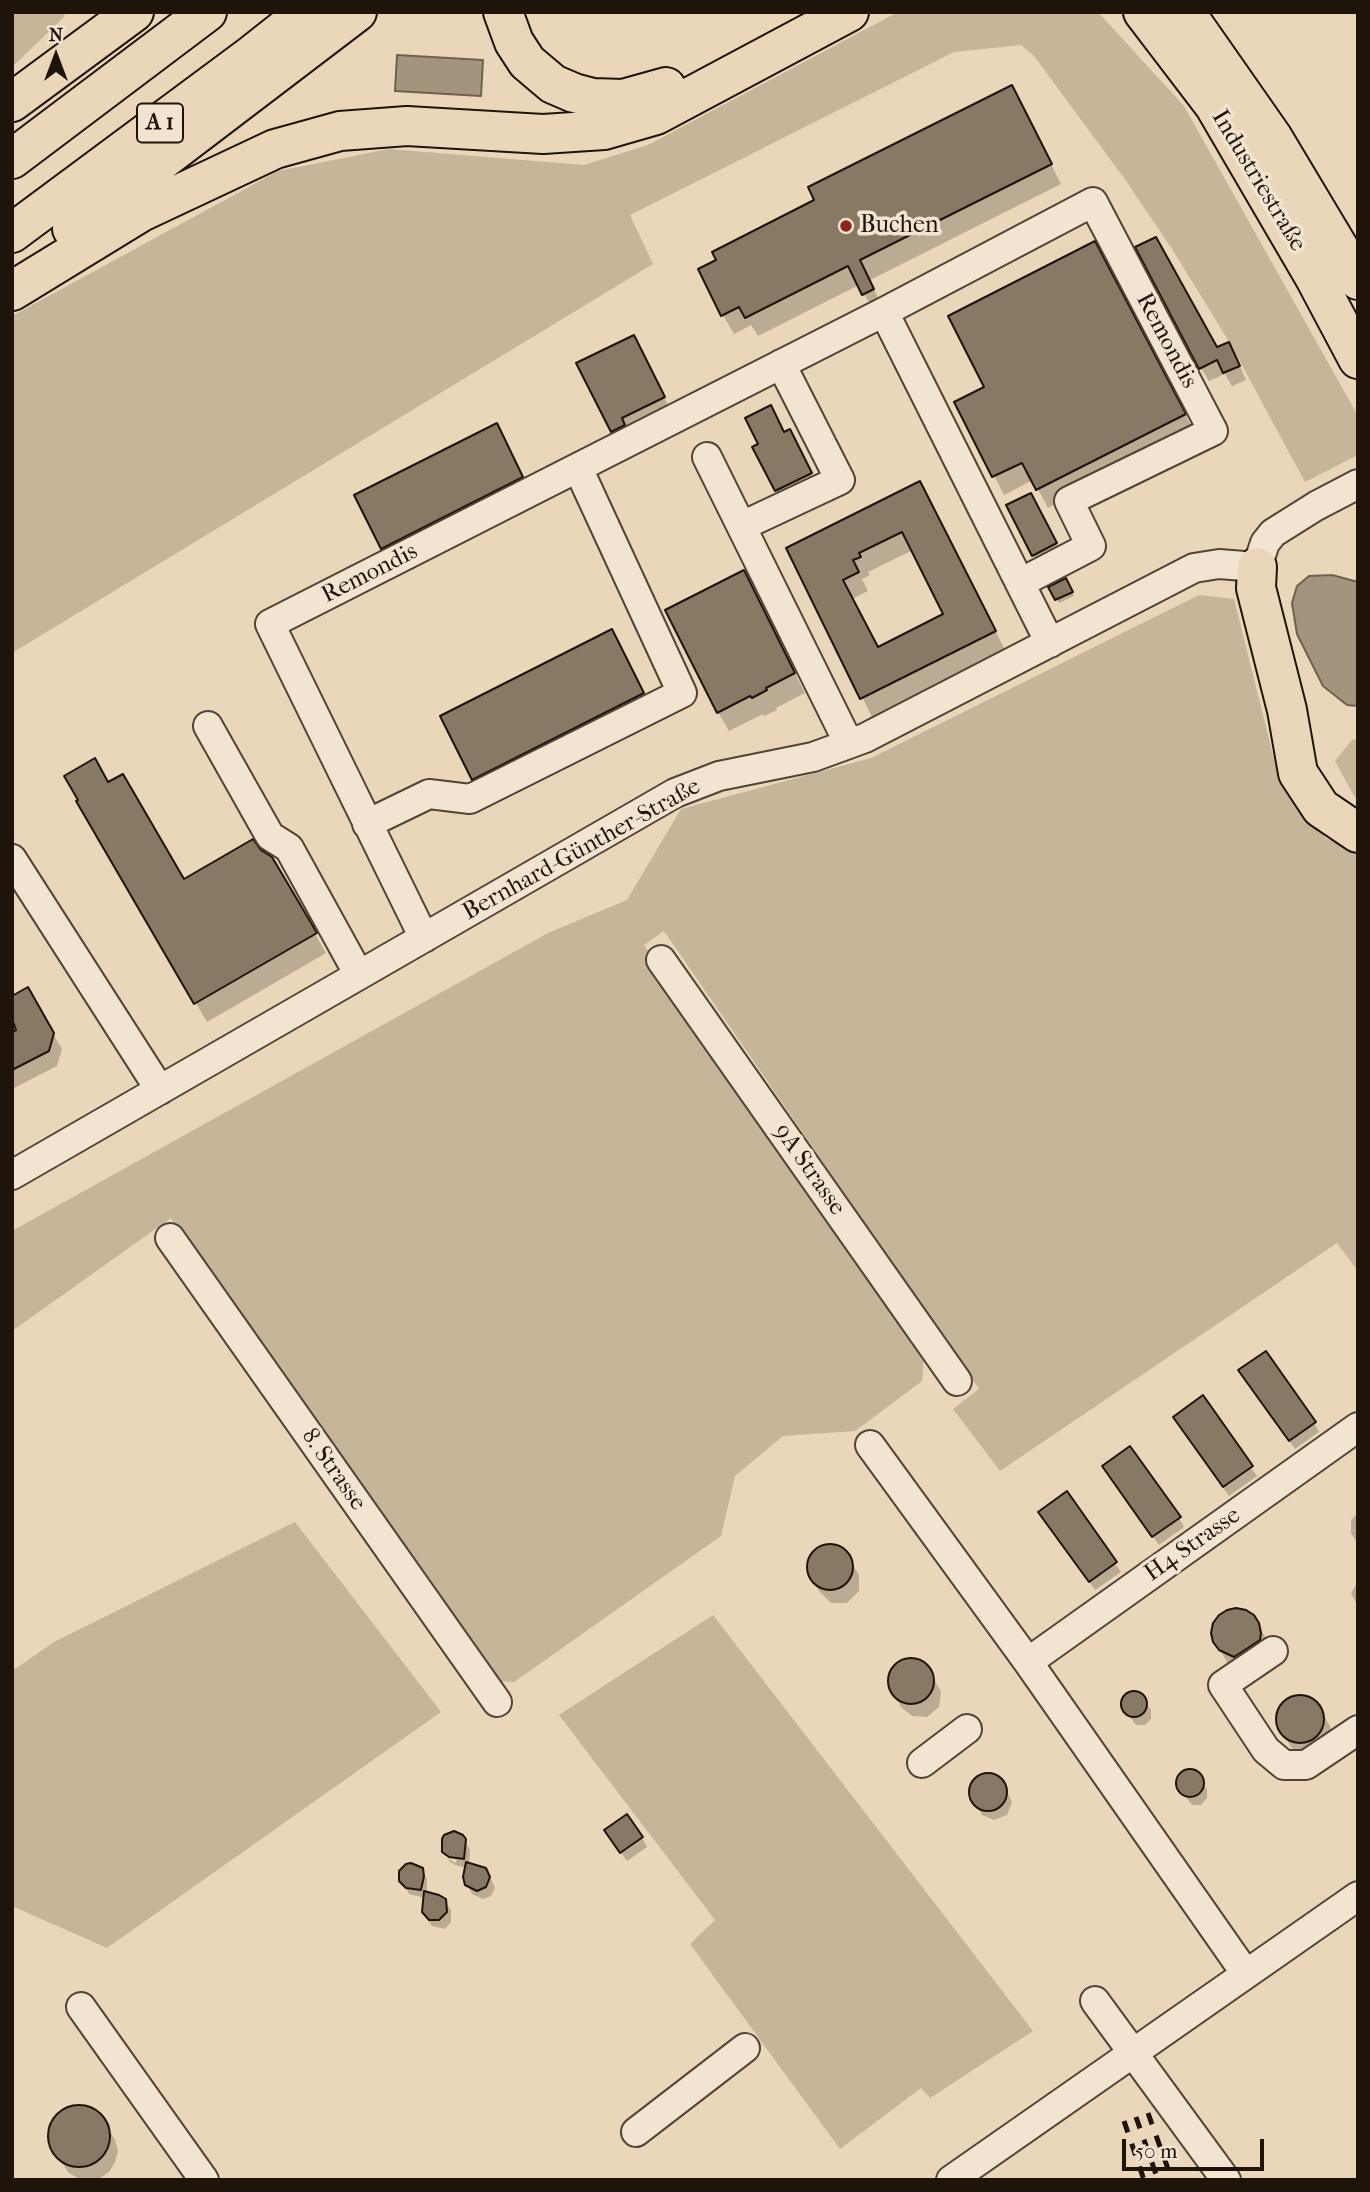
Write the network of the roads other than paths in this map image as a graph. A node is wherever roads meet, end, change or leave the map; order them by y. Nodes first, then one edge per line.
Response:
1 (85, 12) edge
2 (134, 12) edge
3 (207, 12) edge
4 (306, 12) edge
5 (357, 12) edge
6 (503, 12) edge
7 (804, 12) edge
8 (849, 12) edge
9 (1119, 12) edge
10 (1143, 12) edge
11 (1192, 17) edge
12 (1196, 81) junction
13 (12, 91) edge
14 (12, 102) edge
15 (12, 159) edge
16 (12, 233) edge
17 (1353, 264) edge
18 (12, 275) edge
19 (12, 290) edge
20 (884, 312) junction
21 (1358, 359) edge
22 (781, 364) junction
23 (707, 457) dead end
24 (578, 468) junction
25 (1358, 484) edge
26 (742, 526) junction
27 (1257, 567) junction
28 (1020, 583) junction
29 (1050, 643) junction
30 (1287, 710) junction
31 (208, 726) dead end
32 (849, 744) junction
33 (1358, 813) edge
34 (368, 824) junction
35 (1358, 833) edge
36 (12, 859) edge
37 (424, 938) junction
38 (661, 960) dead end
39 (359, 975) junction
40 (160, 1090) junction
41 (12, 1175) edge
42 (170, 1237) dead end
43 (957, 1381) dead end
44 (1358, 1427) edge
45 (870, 1445) dead end
46 (1273, 1651) dead end
47 (1028, 1662) junction
48 (496, 1702) dead end
49 (967, 1729) dead end
50 (1358, 1730) edge
51 (922, 1763) dead end
52 (1358, 1896) edge
53 (1246, 1973) junction
54 (1096, 2001) dead end
55 (81, 2007) dead end
56 (745, 2048) dead end
57 (1134, 2052) junction
58 (636, 2132) dead end
59 (204, 2180) edge
60 (951, 2180) edge
61 (1226, 2180) edge

1 - 13 highway
2 - 14 highway
3 - 15 highway, A 1
4 - 16 highway, A 1
5 - 18 highway
6 - 7 highway
8 - 19 highway
9 - 12 highway
10 - 12 highway, Industriestraße
11 - 17 highway, Industriestraße
12 - 21 highway, Industriestraße
20 - 22 street, Remondis
20 - 28 street
20 - 28 street, Remondis
22 - 24 street, Remondis
22 - 26 street
23 - 26 street
24 - 34 street, Remondis
24 - 34 street
25 - 27 street
26 - 32 street
27 - 29 street, Bernhard-Günther-Straße
27 - 30 highway
28 - 29 street
29 - 32 street, Bernhard-Günther-Straße
30 - 33 highway
30 - 35 highway
31 - 39 street
32 - 37 street, Bernhard-Günther-Straße
34 - 37 street, Remondis
36 - 40 street
37 - 39 street, Bernhard-Günther-Straße
38 - 43 street, 9A Strasse
39 - 40 street, Bernhard-Günther-Straße
40 - 41 street, Bernhard-Günther-Straße
42 - 48 street, 8. Strasse
44 - 47 street, H4 Strasse
45 - 47 street
46 - 50 street
47 - 53 street
49 - 51 street
52 - 53 street
53 - 57 street
54 - 57 street
55 - 59 street
56 - 58 street
57 - 60 street
57 - 61 street

